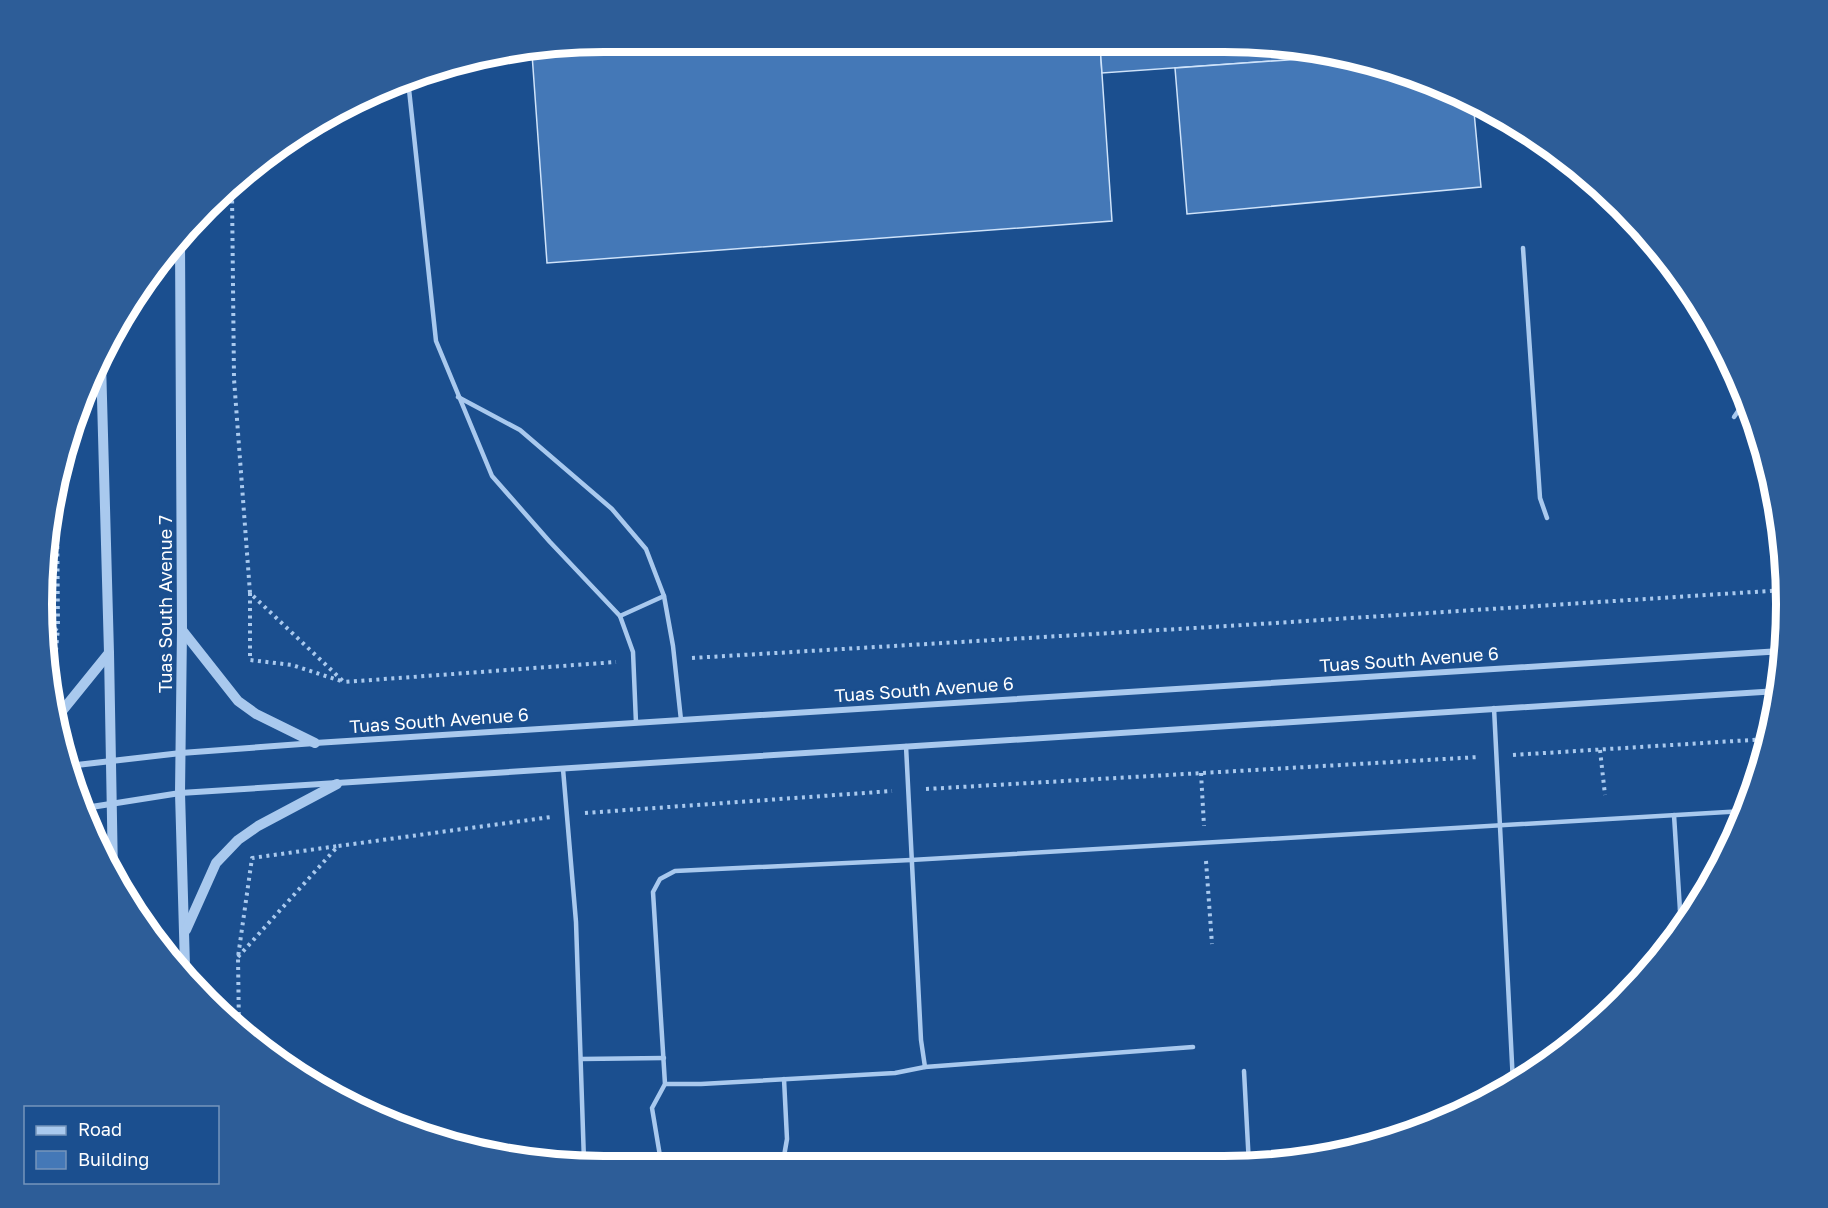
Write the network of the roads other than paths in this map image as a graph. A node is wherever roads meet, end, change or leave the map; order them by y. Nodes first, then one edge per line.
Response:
1 (409, 88) edge
2 (1523, 248) dead end
3 (180, 251) edge
4 (101, 377) edge
5 (458, 397) junction
6 (1740, 409) edge
7 (1734, 417) dead end
8 (1547, 518) dead end
9 (664, 596) junction
10 (620, 616) junction
11 (182, 630) junction
12 (1773, 652) edge
13 (109, 653) junction
14 (1768, 692) edge
15 (1494, 708) junction
16 (63, 710) edge
17 (681, 720) junction
18 (636, 723) junction
19 (315, 743) junction
20 (906, 746) junction
21 (181, 753) junction
22 (112, 762) junction
23 (77, 765) edge
24 (563, 769) junction
25 (337, 784) junction
26 (180, 793) junction
27 (112, 805) junction
28 (91, 807) edge
29 (1735, 812) edge
30 (1674, 815) junction
31 (1500, 825) junction
32 (113, 855) edge
33 (911, 860) junction
34 (1680, 909) junction
35 (1684, 909) edge
36 (1680, 914) edge
37 (184, 934) junction
38 (185, 963) edge
39 (1193, 1047) dead end
40 (664, 1058) junction
41 (581, 1059) junction
42 (925, 1067) junction
43 (1244, 1071) dead end
44 (1513, 1073) edge
45 (784, 1079) junction
46 (665, 1084) junction
47 (584, 1155) edge
48 (1248, 1155) edge
49 (660, 1156) edge
50 (784, 1156) edge

1 - 5 lane
2 - 8 lane
3 - 11 street, Tuas South Avenue 7
4 - 13 street
5 - 9 lane
5 - 10 lane
6 - 7 lane
9 - 10 lane
9 - 17 lane
10 - 18 lane
11 - 19 street
11 - 21 street, Tuas South Avenue 7
12 - 17 street, Tuas South Avenue 6
13 - 16 street
13 - 22 street
14 - 15 street
15 - 20 street
15 - 31 lane
17 - 18 street, Tuas South Avenue 6
18 - 19 street, Tuas South Avenue 6
19 - 21 street, Tuas South Avenue 6
20 - 24 street
20 - 33 lane
21 - 22 street, Tuas South Avenue 6
21 - 26 street, Tuas South Avenue 7
22 - 23 street, Tuas South Avenue 6
22 - 27 street
24 - 25 street
24 - 41 lane
25 - 26 street
25 - 37 street
26 - 27 street
26 - 37 street, Tuas South Avenue 7
27 - 28 street
27 - 32 street
29 - 30 lane
30 - 31 lane
30 - 34 lane
31 - 33 lane
31 - 44 lane
33 - 40 lane
33 - 42 lane
34 - 35 lane
34 - 36 lane
37 - 38 street, Tuas South Avenue 7
39 - 42 lane
40 - 41 lane
40 - 46 lane
41 - 47 lane
42 - 45 lane
43 - 48 lane
45 - 46 lane
45 - 50 lane
46 - 49 lane

